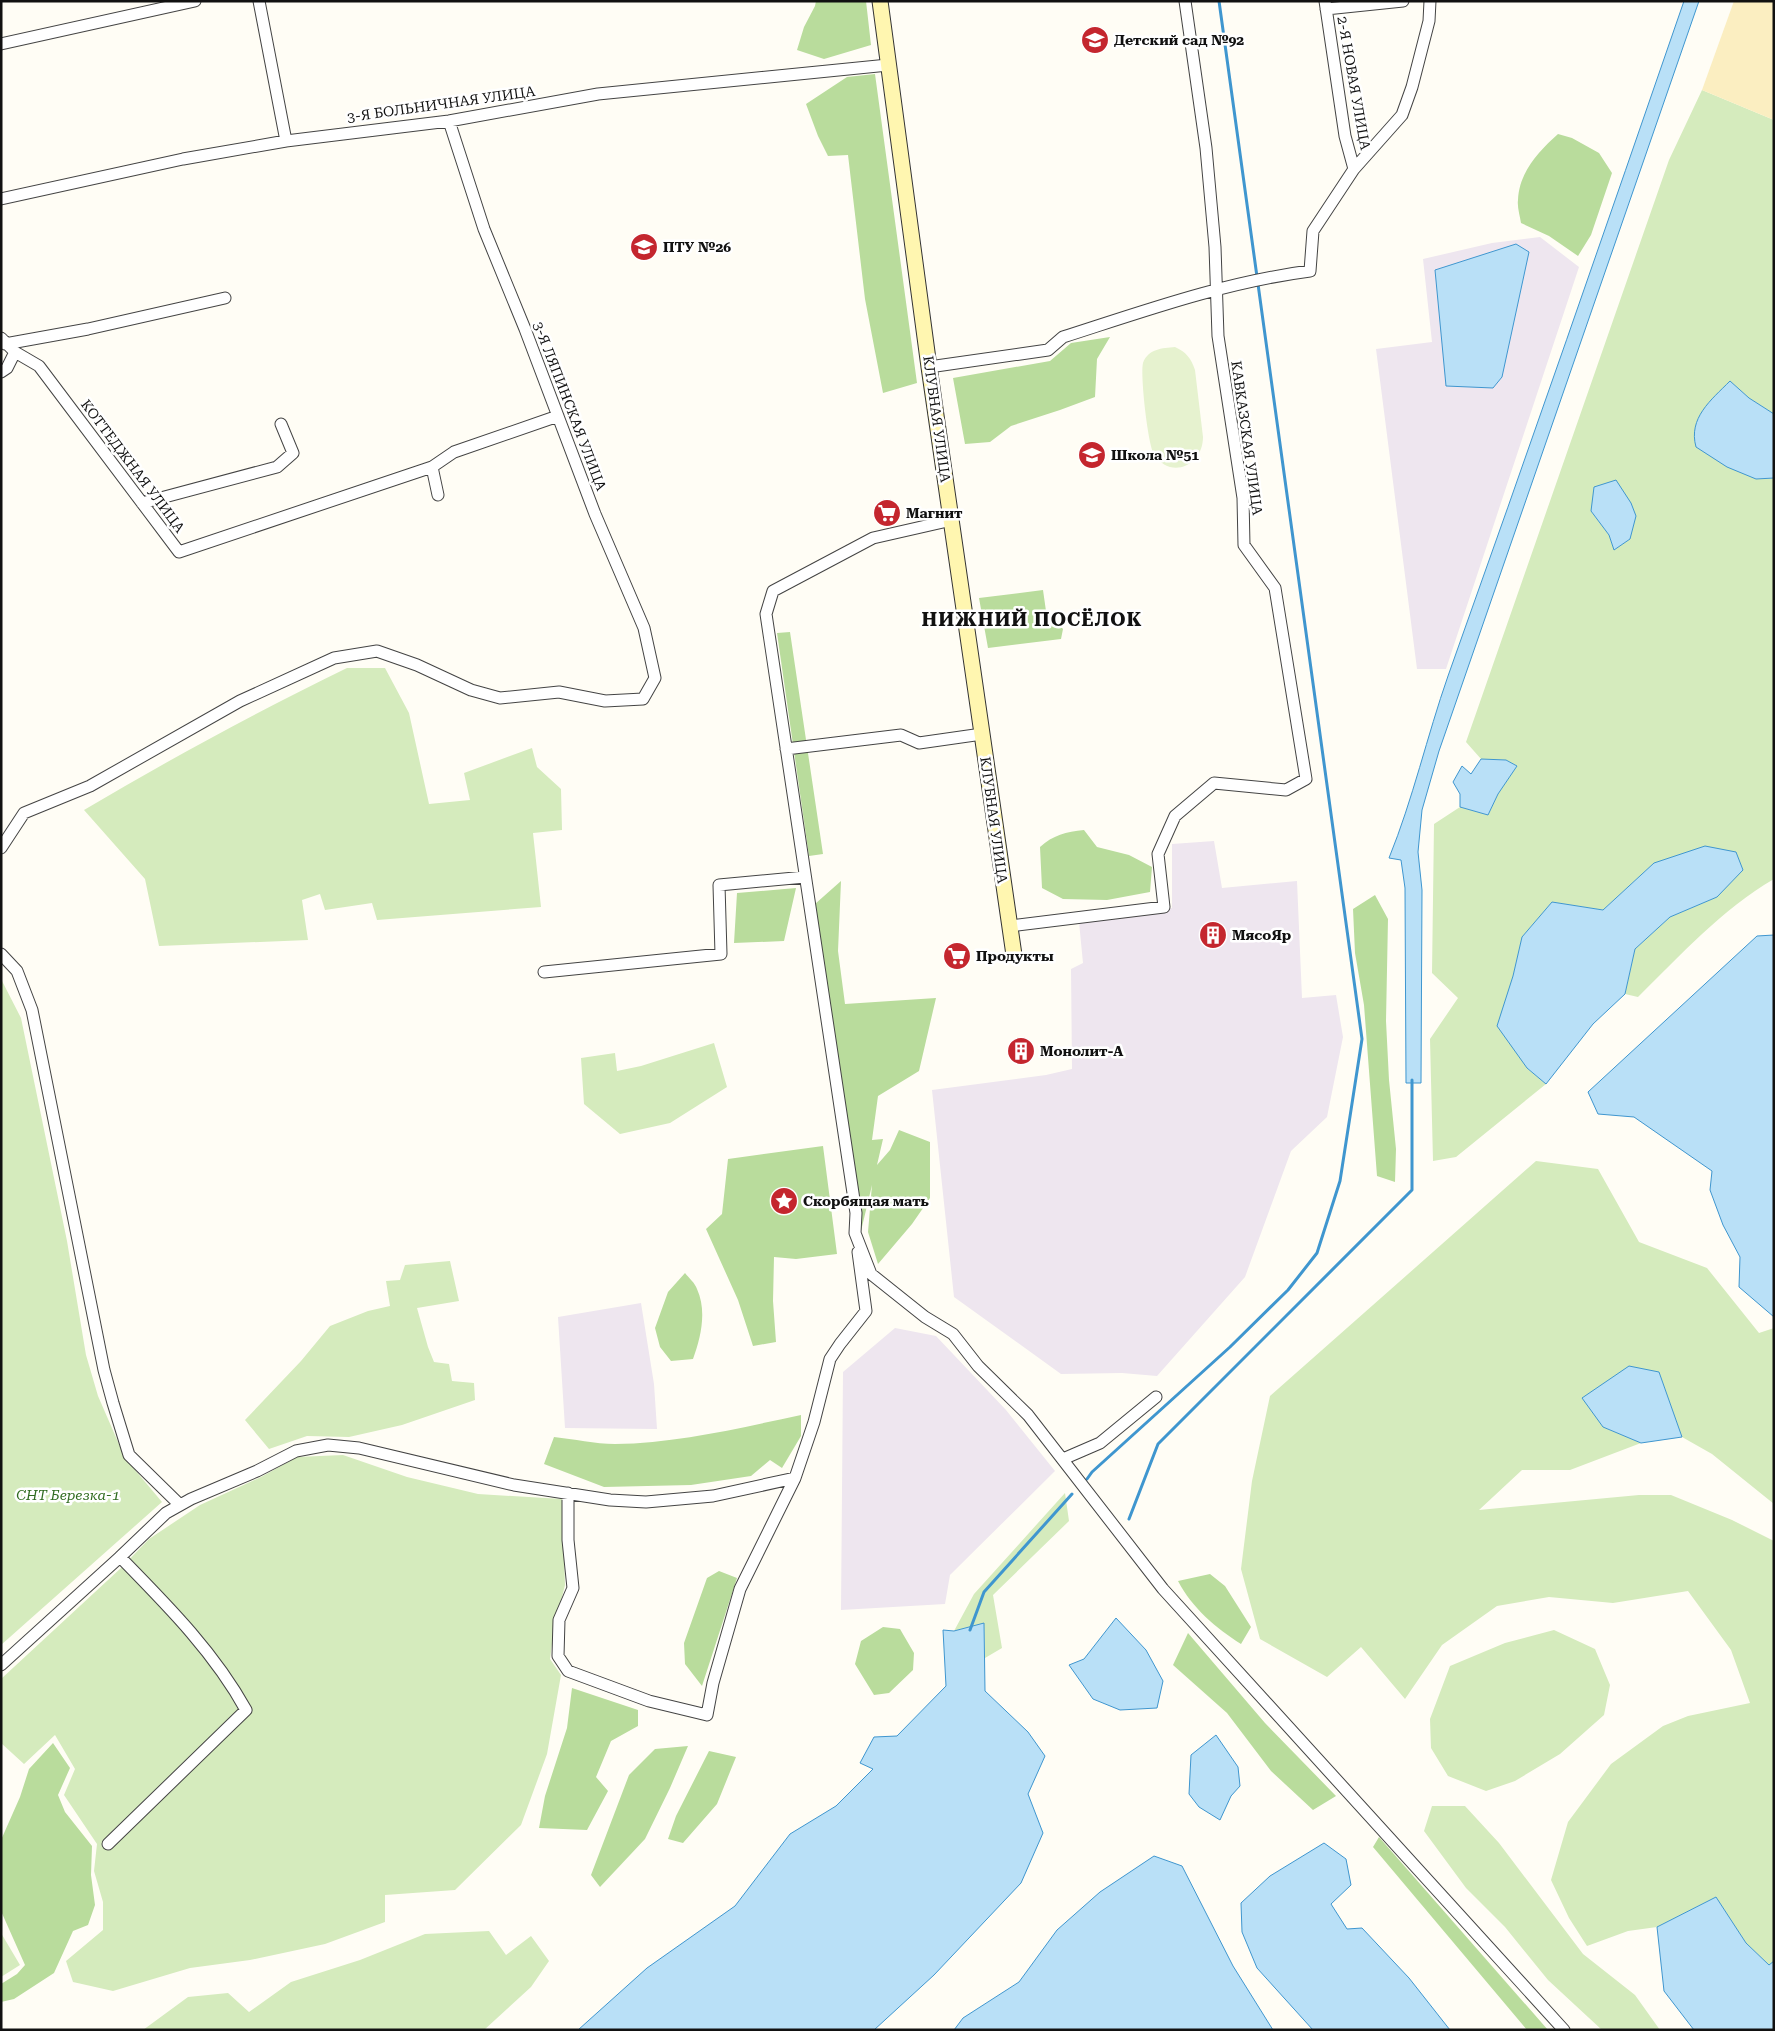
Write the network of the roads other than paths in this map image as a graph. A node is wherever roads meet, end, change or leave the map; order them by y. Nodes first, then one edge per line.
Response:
1 (195, 1) edge
2 (259, 1) edge
3 (880, 1) edge
4 (1185, 1) edge
5 (1403, 1) edge
6 (1430, 1) edge
7 (1325, 5) edge
8 (1, 44) edge
9 (888, 65) junction
10 (449, 121) junction
11 (286, 141) junction
12 (1354, 169) junction
13 (1, 199) edge
14 (1216, 289) junction
15 (225, 298) dead end
16 (3, 341) edge
17 (15, 352) junction
18 (929, 367) junction
19 (1, 372) edge
20 (558, 416) junction
21 (281, 424) dead end
22 (432, 467) junction
23 (438, 495) dead end
24 (142, 503) junction
25 (952, 520) junction
26 (982, 734) junction
27 (786, 749) junction
28 (1, 848) edge
29 (805, 877) junction
30 (1010, 926) junction
31 (1, 954) edge
32 (1014, 955) dead end
33 (544, 972) dead end
34 (855, 1233) junction
35 (1156, 1397) dead end
36 (1063, 1459) junction
37 (796, 1478) junction
38 (568, 1493) junction
39 (180, 1505) junction
40 (120, 1558) junction
41 (1, 1665) edge
42 (108, 1844) dead end
43 (1564, 2030) edge

1 - 8 street
2 - 11 street
3 - 9 street, КЛУБНАЯ УЛИЦА
4 - 14 street, КАВКАЗСКАЯ УЛИЦА
5 - 7 street
6 - 12 street
7 - 12 street, 2-Я НОВАЯ УЛИЦА
9 - 10 street, 3-Я БОЛЬНИЧНАЯ УЛИЦА
9 - 18 street, КЛУБНАЯ УЛИЦА
10 - 11 street, 3-Я БОЛЬНИЧНАЯ УЛИЦА
10 - 20 street, 3-Я ЛЯПИНСКАЯ УЛИЦА
11 - 13 street, 3-Я БОЛЬНИЧНАЯ УЛИЦА
12 - 14 street
14 - 18 street
14 - 30 street, КАВКАЗСКАЯ УЛИЦА
15 - 16 street
16 - 17 street, КОТТЕДЖНАЯ УЛИЦА
17 - 19 street
17 - 24 street, КОТТЕДЖНАЯ УЛИЦА
18 - 25 street, КЛУБНАЯ УЛИЦА
20 - 22 street
20 - 28 street, 3-Я ЛЯПИНСКАЯ УЛИЦА
21 - 24 street
22 - 23 street
22 - 24 street, КОТТЕДЖНАЯ УЛИЦА
25 - 26 street, КЛУБНАЯ УЛИЦА
25 - 27 street
26 - 27 street
26 - 30 street, КЛУБНАЯ УЛИЦА
27 - 29 street
29 - 33 street
29 - 34 street
30 - 32 street, КЛУБНАЯ УЛИЦА
31 - 39 street
34 - 36 street
34 - 37 street
35 - 36 street
36 - 43 street
37 - 38 street
37 - 38 street
38 - 39 street
39 - 40 street
40 - 41 street
40 - 42 street

